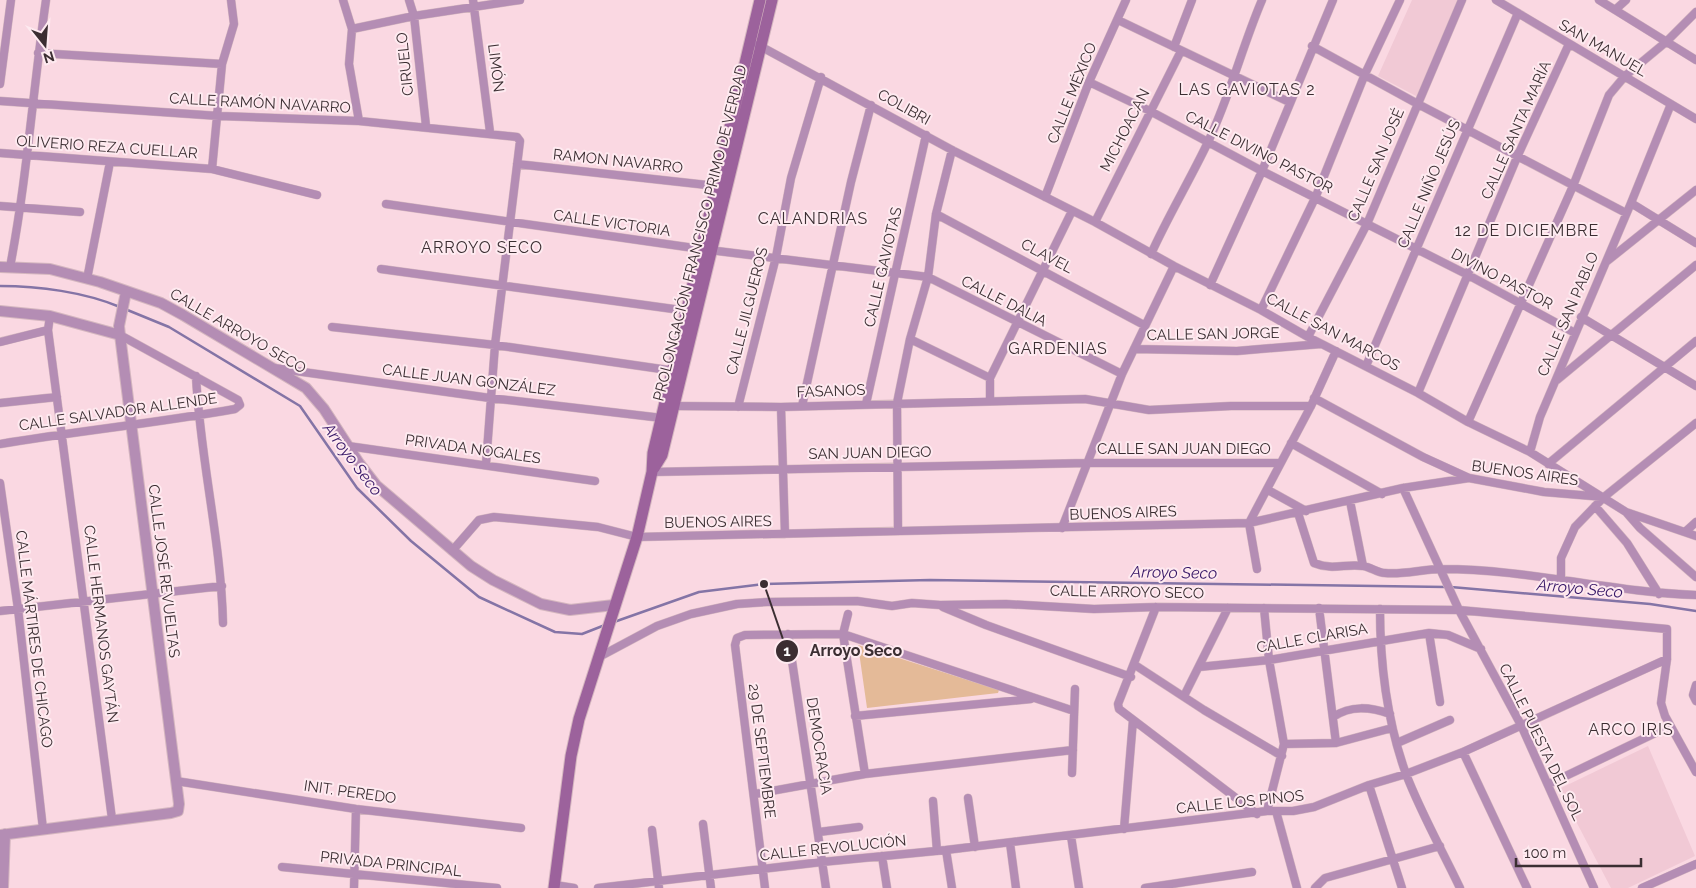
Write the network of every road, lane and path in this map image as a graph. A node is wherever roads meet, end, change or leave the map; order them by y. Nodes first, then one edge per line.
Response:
1 (11, 0) edge
2 (46, 0) edge
3 (231, 0) edge
4 (343, 0) edge
5 (409, 0) edge
6 (520, 0) edge
7 (760, 0) edge
8 (772, 0) edge
9 (1126, 0) edge
10 (1192, 0) edge
11 (1262, 0) edge
12 (1333, 0) edge
13 (1400, 0) edge
14 (1462, 0) edge
15 (1496, 0) edge
16 (1599, 0) edge
17 (1626, 0) edge
18 (474, 4) edge
19 (1615, 10) junction
20 (1696, 12) edge
21 (1518, 14) junction
22 (414, 16) junction
23 (1118, 20) junction
24 (352, 29) junction
25 (1666, 42) junction
26 (755, 44) junction
27 (1569, 44) junction
28 (1312, 46) junction
29 (1178, 49) junction
30 (38, 53) junction
31 (1696, 60) edge
32 (222, 64) junction
33 (1365, 74) junction
34 (1235, 75) junction
35 (1626, 76) junction
36 (821, 78) junction
37 (1089, 82) junction
38 (0, 84) edge
39 (0, 101) edge
40 (1289, 102) junction
41 (32, 103) junction
42 (1416, 103) junction
43 (1671, 104) junction
44 (871, 105) junction
45 (1150, 111) junction
46 (219, 116) junction
47 (1696, 119) edge
48 (360, 121) junction
49 (426, 126) junction
50 (1468, 129) junction
51 (490, 132) junction
52 (926, 135) junction
53 (1208, 142) junction
54 (952, 150) junction
55 (0, 153) edge
56 (27, 154) junction
57 (1518, 155) junction
58 (110, 162) junction
59 (517, 164) junction
60 (212, 169) junction
61 (1262, 171) junction
62 (716, 186) junction
63 (1573, 186) junction
64 (1696, 190) edge
65 (317, 195) dead end
66 (1316, 196) junction
67 (1046, 197) junction
68 (1631, 203) junction
69 (386, 204) dead end
70 (0, 206) edge
71 (22, 207) junction
72 (1072, 211) junction
73 (80, 212) dead end
74 (1626, 213) junction
75 (936, 214) junction
76 (1659, 220) junction
77 (510, 222) junction
78 (1095, 222) junction
79 (1367, 224) junction
80 (1696, 243) edge
81 (706, 249) junction
82 (1416, 249) junction
83 (1151, 254) junction
84 (776, 257) junction
85 (1604, 264) junction
86 (1696, 265) edge
87 (834, 266) junction
88 (1174, 266) junction
89 (5, 267) edge
90 (381, 269) dead end
91 (1044, 270) junction
92 (895, 273) junction
93 (1468, 275) junction
94 (928, 277) junction
95 (87, 279) junction
96 (1210, 284) junction
97 (502, 285) junction
98 (125, 295) junction
99 (1519, 303) junction
100 (1261, 310) junction
101 (0, 311) edge
102 (688, 311) junction
103 (50, 316) junction
104 (1581, 318) junction
105 (1017, 323) junction
106 (1144, 325) junction
107 (332, 327) dead end
108 (48, 330) junction
109 (119, 331) junction
110 (1575, 333) junction
111 (1611, 336) junction
112 (1308, 337) junction
113 (910, 338) junction
114 (1696, 341) edge
115 (0, 342) edge
116 (1322, 344) junction
117 (495, 345) junction
118 (1134, 349) junction
119 (1336, 351) junction
120 (1366, 366) junction
121 (1663, 366) junction
122 (272, 368) junction
123 (677, 372) junction
124 (1122, 374) junction
125 (196, 376) junction
126 (990, 378) junction
127 (1555, 381) junction
128 (1696, 386) edge
129 (1418, 393) junction
130 (57, 397) junction
131 (490, 398) junction
132 (990, 400) junction
133 (1313, 402) junction
134 (0, 403) edge
135 (898, 403) junction
136 (1110, 403) junction
137 (866, 404) junction
138 (673, 406) junction
139 (802, 406) junction
140 (738, 407) junction
141 (781, 407) junction
142 (198, 416) junction
143 (662, 418) junction
144 (1468, 422) junction
145 (1696, 423) edge
146 (130, 424) junction
147 (62, 433) junction
148 (1291, 443) junction
149 (0, 444) edge
150 (348, 446) junction
151 (1530, 452) junction
152 (1088, 463) junction
153 (1280, 463) junction
154 (486, 464) junction
155 (1548, 464) junction
156 (898, 466) junction
157 (781, 469) junction
158 (652, 472) junction
159 (1469, 478) junction
160 (595, 481) dead end
161 (0, 483) edge
162 (1403, 488) junction
163 (1268, 490) junction
164 (1382, 494) junction
165 (1604, 497) junction
166 (1350, 501) junction
167 (1595, 506) junction
168 (1302, 512) junction
169 (1626, 512) junction
170 (1696, 522) edge
171 (1249, 523) junction
172 (1062, 528) junction
173 (898, 531) junction
174 (1685, 532) junction
175 (785, 534) junction
176 (1696, 536) edge
177 (637, 537) junction
178 (452, 551) junction
179 (1363, 566) junction
180 (1257, 569) dead end
181 (1442, 569) junction
182 (1696, 577) edge
183 (1561, 579) junction
184 (222, 586) junction
185 (152, 593) junction
186 (1659, 594) junction
187 (1696, 596) edge
188 (84, 600) junction
189 (940, 606) junction
190 (1457, 606) junction
191 (1156, 607) junction
192 (613, 608) junction
193 (1228, 608) junction
194 (1264, 608) junction
195 (1319, 608) junction
196 (18, 609) junction
197 (1380, 609) junction
198 (0, 611) edge
199 (848, 614) dead end
200 (223, 623) dead end
201 (1429, 633) junction
202 (788, 634) junction
203 (843, 634) junction
204 (1380, 640) junction
205 (1481, 649) junction
206 (1324, 650) junction
207 (597, 658) junction
208 (1667, 659) junction
209 (1269, 660) junction
210 (1134, 666) junction
211 (1199, 667) junction
212 (1131, 677) junction
213 (1696, 685) edge
214 (1075, 689) dead end
215 (1184, 696) junction
216 (1035, 698) junction
217 (1696, 701) edge
218 (1440, 702) dead end
219 (1074, 711) junction
220 (1390, 714) junction
221 (855, 716) junction
222 (1333, 717) junction
223 (1133, 720) junction
224 (1450, 720) dead end
225 (1521, 726) junction
226 (1670, 726) junction
227 (1392, 728) junction
228 (1336, 743) junction
229 (1397, 743) junction
230 (1284, 744) junction
231 (1073, 750) junction
232 (1463, 752) junction
233 (1282, 756) junction
234 (1696, 772) edge
235 (1072, 773) dead end
236 (866, 774) junction
237 (1406, 774) junction
238 (176, 781) junction
239 (1369, 784) junction
240 (1548, 784) junction
241 (810, 786) junction
242 (755, 794) junction
243 (968, 798) dead end
244 (933, 802) dead end
245 (356, 809) junction
246 (1267, 811) junction
247 (1276, 811) junction
248 (1257, 814) junction
249 (112, 819) junction
250 (703, 824) dead end
251 (859, 827) dead end
252 (521, 828) dead end
253 (43, 829) junction
254 (1124, 829) junction
255 (652, 830) dead end
256 (819, 832) junction
257 (3, 834) edge
258 (1071, 836) junction
259 (1010, 843) junction
260 (1440, 846) junction
261 (975, 847) junction
262 (946, 850) junction
263 (938, 851) junction
264 (882, 856) junction
265 (1394, 860) junction
266 (822, 862) junction
267 (1696, 864) edge
268 (282, 867) dead end
269 (762, 868) junction
270 (1252, 872) dead end
271 (709, 874) junction
272 (355, 875) junction
273 (388, 878) junction
274 (658, 884) edge
275 (442, 885) edge
276 (555, 887) edge
277 (3, 888) edge
278 (354, 888) edge
279 (388, 888) edge
280 (494, 888) edge
281 (574, 888) edge
282 (598, 888) edge
283 (606, 888) edge
284 (711, 888) edge
285 (765, 888) edge
286 (826, 888) edge
287 (887, 888) edge
288 (952, 888) edge
289 (1016, 888) edge
290 (1079, 888) edge
291 (1145, 888) edge
292 (1297, 888) edge
293 (1315, 888) edge
294 (1402, 888) edge
295 (1460, 888) edge
296 (1527, 888) edge
297 (1594, 888) edge
298 (1642, 888) edge

1 - 38 street
2 - 30 street
3 - 32 street
4 - 24 street
5 - 22 street, CIRUELO
6 - 18 street
7 - 26 main road, PROLONGACIÓN FRANCISCO PRIMO DE VERDAD
8 - 26 main road, PROLONGACIÓN FRANCISCO PRIMO DE VERDAD
9 - 23 street, CALLE MÉXICO
10 - 29 street, MICHOACAN
11 - 34 street
12 - 28 street
13 - 33 street
14 - 42 street, CALLE SAN JOSÉ
15 - 21 street, SAN MANUEL
16 - 19 street
17 - 19 street
18 - 22 street
18 - 51 street, LIMÓN
19 - 25 street
20 - 25 street
21 - 27 street, SAN MANUEL
21 - 50 street, CALLE NIÑO JESÚS
22 - 24 street
22 - 49 street, CIRUELO
23 - 29 street
23 - 37 street, CALLE MÉXICO
24 - 48 street
25 - 31 street
25 - 35 street
26 - 36 street, COLIBRI
26 - 62 main road, PROLONGACIÓN FRANCISCO PRIMO DE VERDAD
26 - 81 main road, PROLONGACIÓN FRANCISCO PRIMO DE VERDAD
27 - 35 street, SAN MANUEL
27 - 57 street, CALLE SANTA MARÍA
28 - 33 street
28 - 40 street
29 - 34 street
29 - 45 street, MICHOACAN
30 - 32 street
30 - 41 street
32 - 46 street
33 - 42 street
33 - 66 street
34 - 40 street
34 - 53 street
35 - 43 street, SAN MANUEL
35 - 63 street
36 - 44 street, COLIBRI
36 - 84 street, CALLE JILGUEROS
37 - 45 street, CALLE DIVINO PASTOR
37 - 67 street, CALLE MÉXICO
39 - 41 street, CALLE RAMÓN NAVARRO
40 - 61 street
41 - 46 street, CALLE RAMÓN NAVARRO
41 - 56 street
42 - 50 street
42 - 79 street, CALLE SAN JOSÉ
43 - 47 street, SAN MANUEL
43 - 68 street, CALLE SAN PABLO
44 - 52 street, COLIBRI
44 - 87 street
45 - 53 street, CALLE DIVINO PASTOR
45 - 78 street, MICHOACAN
46 - 48 street, CALLE RAMÓN NAVARRO
46 - 60 street
48 - 49 street, CALLE RAMÓN NAVARRO
49 - 51 street, CALLE RAMÓN NAVARRO
50 - 57 street
50 - 82 street, CALLE NIÑO JESÚS
51 - 59 street, CALLE RAMÓN NAVARRO
52 - 54 street, COLIBRI
52 - 92 street, CALLE GAVIOTAS
53 - 61 street, CALLE DIVINO PASTOR
53 - 83 street
54 - 67 street, COLIBRI
54 - 75 street
55 - 56 street, OLIVERIO REZA CUELLAR
56 - 58 street, OLIVERIO REZA CUELLAR
56 - 71 street
57 - 63 street
57 - 93 street, CALLE SANTA MARÍA
58 - 60 street, OLIVERIO REZA CUELLAR
58 - 95 street
59 - 62 street, RAMON NAVARRO
59 - 77 street
60 - 65 street, OLIVERIO REZA CUELLAR
61 - 66 street, CALLE DIVINO PASTOR
61 - 96 street
62 - 81 main road, PROLONGACIÓN FRANCISCO PRIMO DE VERDAD
63 - 74 street
63 - 99 street
64 - 76 street
66 - 79 street, CALLE DIVINO PASTOR
66 - 100 street
67 - 72 street, CALLE SAN MARCOS
68 - 74 street, CALLE SAN PABLO
68 - 76 street
69 - 77 street, CALLE VICTORIA
70 - 71 street
71 - 73 street
71 - 89 street
72 - 78 street, CALLE SAN MARCOS
72 - 91 street
74 - 85 street, CALLE SAN PABLO
75 - 91 street, CLAVEL
75 - 94 street
76 - 80 street
76 - 85 street
77 - 81 street, CALLE VICTORIA
77 - 97 street
78 - 83 street, CALLE SAN MARCOS
79 - 82 street, CALLE DIVINO PASTOR
79 - 112 street, CALLE SAN JOSÉ
81 - 84 street, CALLE VICTORIA
81 - 102 main road, PROLONGACIÓN FRANCISCO PRIMO DE VERDAD
81 - 123 main road, PROLONGACIÓN FRANCISCO PRIMO DE VERDAD
82 - 93 street, DIVINO PASTOR
82 - 120 street, CALLE NIÑO JESÚS
83 - 88 street, CALLE SAN MARCOS
84 - 87 street, CALLE VICTORIA
84 - 140 street, CALLE JILGUEROS
85 - 104 street, CALLE SAN PABLO
86 - 111 street
87 - 92 street, CALLE VICTORIA
87 - 139 street
88 - 96 street, CALLE SAN MARCOS
88 - 106 street
89 - 95 street, CALLE ARROYO SECO
90 - 97 street
91 - 105 street
91 - 106 street, CLAVEL
92 - 94 street, CALLE VICTORIA
92 - 137 street, CALLE GAVIOTAS
93 - 99 street, DIVINO PASTOR
93 - 129 street, CALLE SANTA MARÍA
94 - 105 street, CALLE DALIA
94 - 113 street
95 - 98 street, CALLE ARROYO SECO
96 - 100 street, CALLE SAN MARCOS
97 - 102 street
97 - 117 street
98 - 109 street, CALLE JOSÉ REVUELTAS
98 - 122 street, CALLE ARROYO SECO
99 - 110 street, DIVINO PASTOR
99 - 144 street
100 - 112 street, CALLE SAN MARCOS
101 - 103 street
102 - 123 main road, PROLONGACIÓN FRANCISCO PRIMO DE VERDAD
103 - 108 street, CALLE HERMANOS GAYTÁN
103 - 109 street
104 - 110 street, CALLE SAN PABLO
104 - 111 street
105 - 124 street, CALLE DALIA
105 - 126 street
106 - 118 street
107 - 117 street
108 - 115 street
108 - 130 street, CALLE HERMANOS GAYTÁN
109 - 125 street
109 - 146 street, CALLE JOSÉ REVUELTAS
110 - 127 street, CALLE SAN PABLO
111 - 121 street
111 - 127 street
112 - 116 street, CALLE SAN MARCOS
113 - 126 street
113 - 135 street
114 - 121 street
116 - 118 street, CALLE SAN JORGE
116 - 119 street, CALLE SAN MARCOS
117 - 123 street
117 - 131 street
118 - 124 street
119 - 120 street, CALLE SAN MARCOS
119 - 133 street
120 - 129 street, CALLE SAN MARCOS
121 - 128 street
121 - 155 street
122 - 131 street, CALLE JUAN GONZÁLEZ
122 - 150 street, CALLE ARROYO SECO
123 - 138 main road, PROLONGACIÓN FRANCISCO PRIMO DE VERDAD
123 - 143 main road, PROLONGACIÓN FRANCISCO PRIMO DE VERDAD
124 - 136 street
125 - 142 street
125 - 142 street, CALLE SALVADOR ALLENDE
126 - 132 street
127 - 151 street, CALLE SAN PABLO
129 - 144 street, CALLE SAN MARCOS
130 - 134 street
130 - 147 street, CALLE HERMANOS GAYTÁN
131 - 143 street, CALLE JUAN GONZÁLEZ
131 - 154 street
132 - 135 street, FASANOS
132 - 136 street, FASANOS
133 - 136 street, FASANOS
133 - 148 street
133 - 159 street
135 - 137 street, FASANOS
135 - 156 street
136 - 152 street
137 - 139 street, FASANOS
138 - 140 street, FASANOS
138 - 158 main road, PROLONGACIÓN FRANCISCO PRIMO DE VERDAD
139 - 141 street, FASANOS
140 - 141 street, FASANOS
141 - 157 street
142 - 146 street, CALLE SALVADOR ALLENDE
142 - 184 street
143 - 158 main road, PROLONGACIÓN FRANCISCO PRIMO DE VERDAD
144 - 151 street, CALLE SAN MARCOS
145 - 165 street
146 - 147 street, CALLE SALVADOR ALLENDE
146 - 185 street, CALLE JOSÉ REVUELTAS
147 - 149 street, CALLE SALVADOR ALLENDE
147 - 188 street, CALLE HERMANOS GAYTÁN
148 - 153 street
148 - 164 street
150 - 154 street, PRIVADA NOGALES
150 - 178 street, CALLE ARROYO SECO
151 - 155 street, CALLE SAN MARCOS
152 - 153 street, CALLE SAN JUAN DIEGO
152 - 156 street, SAN JUAN DIEGO
152 - 172 street
153 - 163 street
154 - 160 street, PRIVADA NOGALES
155 - 165 street, CALLE SAN MARCOS
156 - 157 street, SAN JUAN DIEGO
156 - 173 street
157 - 158 street, SAN JUAN DIEGO
157 - 175 street
158 - 177 main road, PROLONGACIÓN FRANCISCO PRIMO DE VERDAD
159 - 162 street, BUENOS AIRES
159 - 165 street, BUENOS AIRES
161 - 196 street, CALLE MÁRTIRES DE CHICAGO
162 - 164 street, BUENOS AIRES
162 - 181 street, CALLE PUESTA DEL SOL
163 - 168 street
163 - 171 street
164 - 166 street, BUENOS AIRES
165 - 167 street
165 - 169 street, CALLE SAN MARCOS
166 - 168 street, BUENOS AIRES
166 - 179 street
167 - 183 street
167 - 186 street
168 - 171 street, BUENOS AIRES
168 - 179 street
169 - 174 street
169 - 182 street
170 - 174 street
171 - 172 street, BUENOS AIRES
171 - 180 street
172 - 173 street, BUENOS AIRES
173 - 175 street, BUENOS AIRES
174 - 176 street
175 - 177 street, BUENOS AIRES
177 - 178 street, BUENOS AIRES
177 - 192 main road, PROLONGACIÓN FRANCISCO PRIMO DE VERDAD
178 - 192 street, CALLE ARROYO SECO
179 - 181 street
181 - 183 street
181 - 190 street, CALLE PUESTA DEL SOL
183 - 186 street
184 - 185 street
184 - 200 street
185 - 188 street
185 - 238 street, CALLE JOSÉ REVUELTAS
186 - 187 street
188 - 196 street
188 - 249 street, CALLE HERMANOS GAYTÁN
189 - 191 street, CALLE ARROYO SECO
189 - 207 street, CALLE ARROYO SECO
189 - 212 street
190 - 197 street, CALLE ARROYO SECO
190 - 205 street, CALLE PUESTA DEL SOL
190 - 208 street, CALLE ARROYO SECO
191 - 193 street, CALLE ARROYO SECO
191 - 210 street
192 - 207 main road, PROLONGACIÓN FRANCISCO PRIMO DE VERDAD
193 - 194 street, CALLE ARROYO SECO
193 - 211 street
194 - 195 street, CALLE ARROYO SECO
194 - 209 street
195 - 197 street, CALLE ARROYO SECO
195 - 206 street
196 - 198 street
196 - 253 street, CALLE MÁRTIRES DE CHICAGO
197 - 204 street
199 - 203 street
201 - 204 street, CALLE CLARISA
201 - 205 street, CALLE CLARISA
201 - 218 street
202 - 203 street
202 - 241 street, DEMOCRACIA
202 - 242 street, 29 DE SEPTIEMBRE
203 - 216 street
203 - 221 street
204 - 206 street, CALLE CLARISA
204 - 220 street
205 - 225 street, CALLE PUESTA DEL SOL
206 - 209 street, CALLE CLARISA
206 - 222 street
207 - 276 main road
208 - 225 street, CALLE LOS PINOS
208 - 226 street
209 - 211 street, CALLE CLARISA
209 - 230 street
210 - 212 street
210 - 215 street
211 - 215 street
212 - 223 street
213 - 217 street
214 - 219 street
215 - 233 street
216 - 219 street
216 - 221 street
219 - 231 street
220 - 222 street
220 - 227 street
221 - 236 street
222 - 228 street
223 - 248 street
223 - 254 street
224 - 229 street
225 - 232 street, CALLE LOS PINOS
225 - 240 street, CALLE PUESTA DEL SOL
226 - 234 street
226 - 240 street
227 - 228 street
227 - 229 street
228 - 230 street
229 - 237 street
230 - 233 street
231 - 235 street
231 - 236 street
232 - 237 street, CALLE LOS PINOS
232 - 296 street
233 - 246 street
236 - 241 street
237 - 239 street, CALLE LOS PINOS
237 - 260 street
238 - 245 street, INIT. PEREDO
238 - 249 street, CALLE JOSÉ REVUELTAS
239 - 247 street, CALLE LOS PINOS
239 - 265 street
240 - 297 street, CALLE PUESTA DEL SOL
241 - 242 street
241 - 256 street, DEMOCRACIA
242 - 269 street, 29 DE SEPTIEMBRE
243 - 261 street
244 - 263 street
245 - 252 street, INIT. PEREDO
245 - 272 street
246 - 247 street, CALLE LOS PINOS
246 - 248 street, CALLE LOS PINOS
247 - 292 street
248 - 254 street, CALLE LOS PINOS
249 - 253 street
250 - 271 street
251 - 256 street
253 - 257 street
254 - 258 street, CALLE LOS PINOS
255 - 274 street
256 - 266 street, DEMOCRACIA
257 - 277 street
258 - 259 street, CALLE REVOLUCIÓN
258 - 290 street
259 - 261 street, CALLE REVOLUCIÓN
259 - 289 street
260 - 265 street
260 - 295 street
261 - 262 street, CALLE REVOLUCIÓN
262 - 263 street, CALLE REVOLUCIÓN
262 - 288 street
263 - 264 street, CALLE REVOLUCIÓN
264 - 266 street, CALLE REVOLUCIÓN
264 - 287 street
265 - 293 street
265 - 294 street
266 - 269 street, CALLE REVOLUCIÓN
266 - 286 street, DEMOCRACIA
267 - 298 street
268 - 272 street, PRIVADA PRINCIPAL
269 - 271 street, CALLE REVOLUCIÓN
269 - 285 street, 29 DE SEPTIEMBRE
270 - 291 street
271 - 274 street, CALLE REVOLUCIÓN
271 - 284 street
272 - 273 street, PRIVADA PRINCIPAL
272 - 278 street
273 - 275 street, PRIVADA PRINCIPAL
273 - 279 street
274 - 283 street, CALLE REVOLUCIÓN
275 - 280 street, PRIVADA PRINCIPAL
276 - 281 street
282 - 283 street, CALLE REVOLUCIÓN

